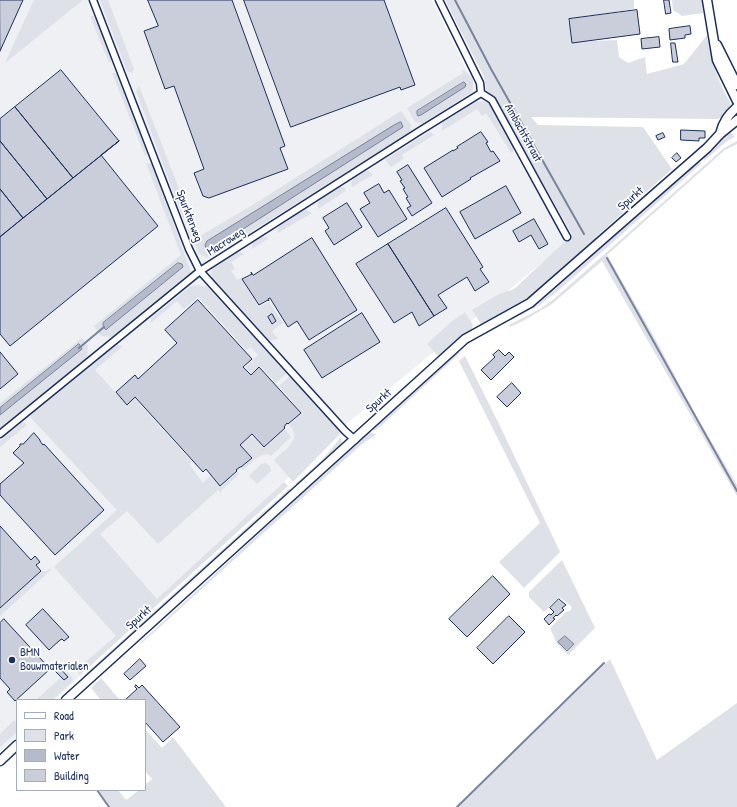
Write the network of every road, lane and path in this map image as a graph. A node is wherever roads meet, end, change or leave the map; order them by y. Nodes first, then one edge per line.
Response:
1 (93, 0) edge
2 (439, 0) edge
3 (707, 0) edge
4 (714, 39) junction
5 (737, 85) edge
6 (481, 93) junction
7 (737, 101) edge
8 (737, 107) edge
9 (737, 120) edge
10 (720, 134) junction
11 (568, 237) dead end
12 (200, 271) junction
13 (0, 434) edge
14 (355, 440) junction
15 (67, 699) edge
16 (16, 746) edge
17 (0, 761) edge

1 - 12 street, Spurkterweg
2 - 6 street
3 - 4 street
4 - 5 street
4 - 7 street
6 - 11 street, Ambachtstraat
6 - 12 street, Macroweg
8 - 10 street, Spurkt
9 - 10 street, Spurkt
10 - 14 street, Spurkt
12 - 13 street, Macroweg
12 - 14 street, Spurkterweg
14 - 15 street, Spurkt
16 - 17 street

